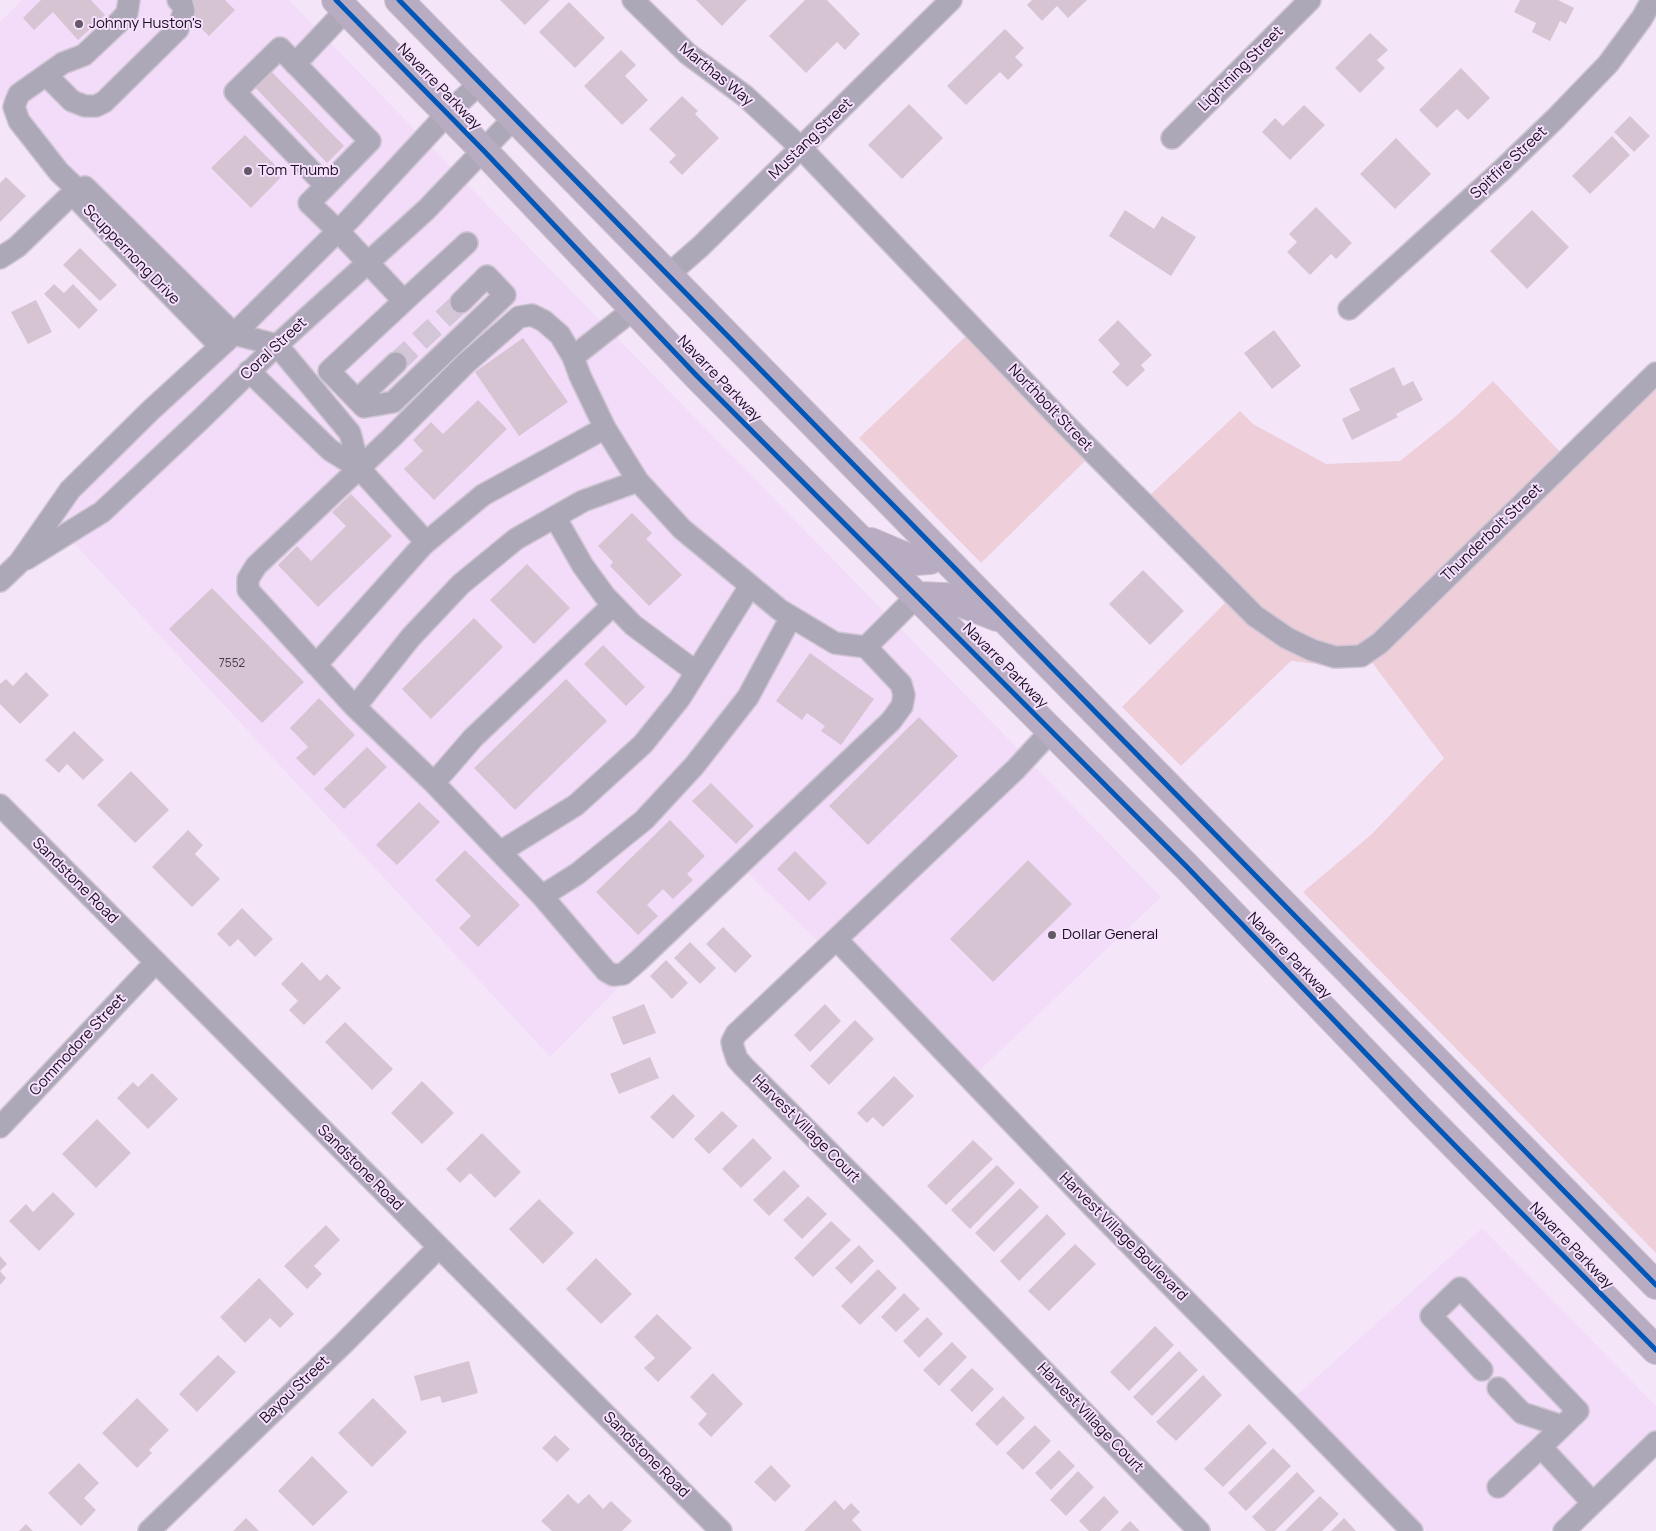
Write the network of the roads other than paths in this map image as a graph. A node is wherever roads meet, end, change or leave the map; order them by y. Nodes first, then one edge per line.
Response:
1 (130, 0) edge
2 (178, 0) edge
3 (399, 0) edge
4 (633, 0) edge
5 (951, 0) edge
6 (1310, 0) edge
7 (1652, 0) edge
8 (341, 5) edge
9 (295, 64) junction
10 (46, 75) junction
11 (480, 82) junction
12 (448, 114) junction
13 (514, 118) junction
14 (1172, 138) dead end
15 (801, 148) junction
16 (484, 151) junction
17 (326, 186) junction
18 (77, 189) junction
19 (338, 231) junction
20 (466, 243) dead end
21 (0, 258) edge
22 (368, 262) junction
23 (668, 275) junction
24 (404, 301) junction
25 (461, 302) tunnel mouth
26 (634, 309) junction
27 (1349, 309) dead end
28 (227, 340) junction
29 (277, 345) junction
30 (573, 357) junction
31 (396, 364) tunnel mouth
32 (249, 371) junction
33 (1656, 373) edge
34 (357, 400) junction
35 (605, 428) junction
36 (359, 468) junction
37 (638, 481) junction
38 (554, 517) junction
39 (856, 535) junction
40 (426, 542) junction
41 (940, 554) junction
42 (19, 563) junction
43 (0, 582) edge
44 (750, 586) junction
45 (917, 596) junction
46 (613, 605) junction
47 (791, 617) junction
48 (1005, 620) junction
49 (866, 647) junction
50 (1312, 650) joint
51 (316, 665) junction
52 (696, 672) junction
53 (355, 706) junction
54 (1051, 731) junction
55 (434, 783) junction
56 (0, 805) edge
57 (500, 852) junction
58 (542, 896) junction
59 (837, 940) junction
60 (155, 963) junction
61 (0, 1127) edge
62 (439, 1247) junction
63 (1656, 1285) edge
64 (1656, 1350) edge
65 (1482, 1370) dead end
66 (1498, 1388) dead end
67 (1562, 1426) junction
68 (1656, 1442) edge
69 (1541, 1447) junction
70 (1498, 1487) dead end
71 (1593, 1503) junction
72 (713, 1528) edge
73 (150, 1531) edge
74 (1199, 1531) edge
75 (1412, 1531) edge
76 (1564, 1531) edge

1 - 10 street
2 - 10 street
3 - 11 highway
4 - 15 street, Marthas Way
5 - 15 street, Mustang Street
6 - 14 street, Lightning Street
7 - 27 street, Spitfire Street
8 - 9 street
8 - 12 highway, Navarre Parkway
9 - 17 street
9 - 17 street
10 - 18 street
11 - 12 street, Coral Street
11 - 13 highway
12 - 16 highway, Navarre Parkway
12 - 19 street, Coral Street
13 - 16 street, Coral Street
13 - 23 highway
15 - 23 street, Mustang Street
15 - 50 street, Northbolt Street
16 - 22 street, Coral Street
16 - 26 highway, Navarre Parkway
17 - 19 street
18 - 21 street
18 - 28 street, Scuppernong Drive
19 - 22 street
19 - 28 street, Coral Street
20 - 24 street
22 - 24 street
22 - 29 street, Coral Street
23 - 41 highway
24 - 34 street
25 - 34 street
26 - 30 street
26 - 39 highway, Navarre Parkway
28 - 29 street
28 - 42 street, Coral Street
29 - 32 street, Coral Street
29 - 36 street
30 - 35 street
30 - 36 street
31 - 34 street
32 - 36 street
32 - 42 street, Coral Street
33 - 50 street, Thunderbolt Street
35 - 37 street
35 - 40 street
36 - 40 street
36 - 51 street
37 - 38 street
37 - 44 street
38 - 46 street
38 - 53 street
39 - 41 highway
39 - 45 highway, Navarre Parkway
40 - 51 street
41 - 48 highway
42 - 43 street, Coral Street
44 - 47 street
44 - 52 street
45 - 48 highway
45 - 49 street
45 - 54 highway, Navarre Parkway
46 - 52 street
46 - 55 street
47 - 49 street
47 - 58 street
48 - 63 highway
49 - 58 street
51 - 53 street
52 - 57 street
53 - 55 street
54 - 59 street, Harvest Village Court
54 - 64 highway, Navarre Parkway
55 - 57 street
56 - 60 street, Sandstone Road
57 - 58 street
59 - 74 street, Harvest Village Court
59 - 75 street, Harvest Village Boulevard
60 - 61 street, Commodore Street
60 - 62 street, Sandstone Road
62 - 72 street, Sandstone Road
62 - 73 street, Bayou Street
65 - 67 street
66 - 67 street
67 - 69 street
68 - 71 street
69 - 70 street
69 - 71 street
71 - 76 street

